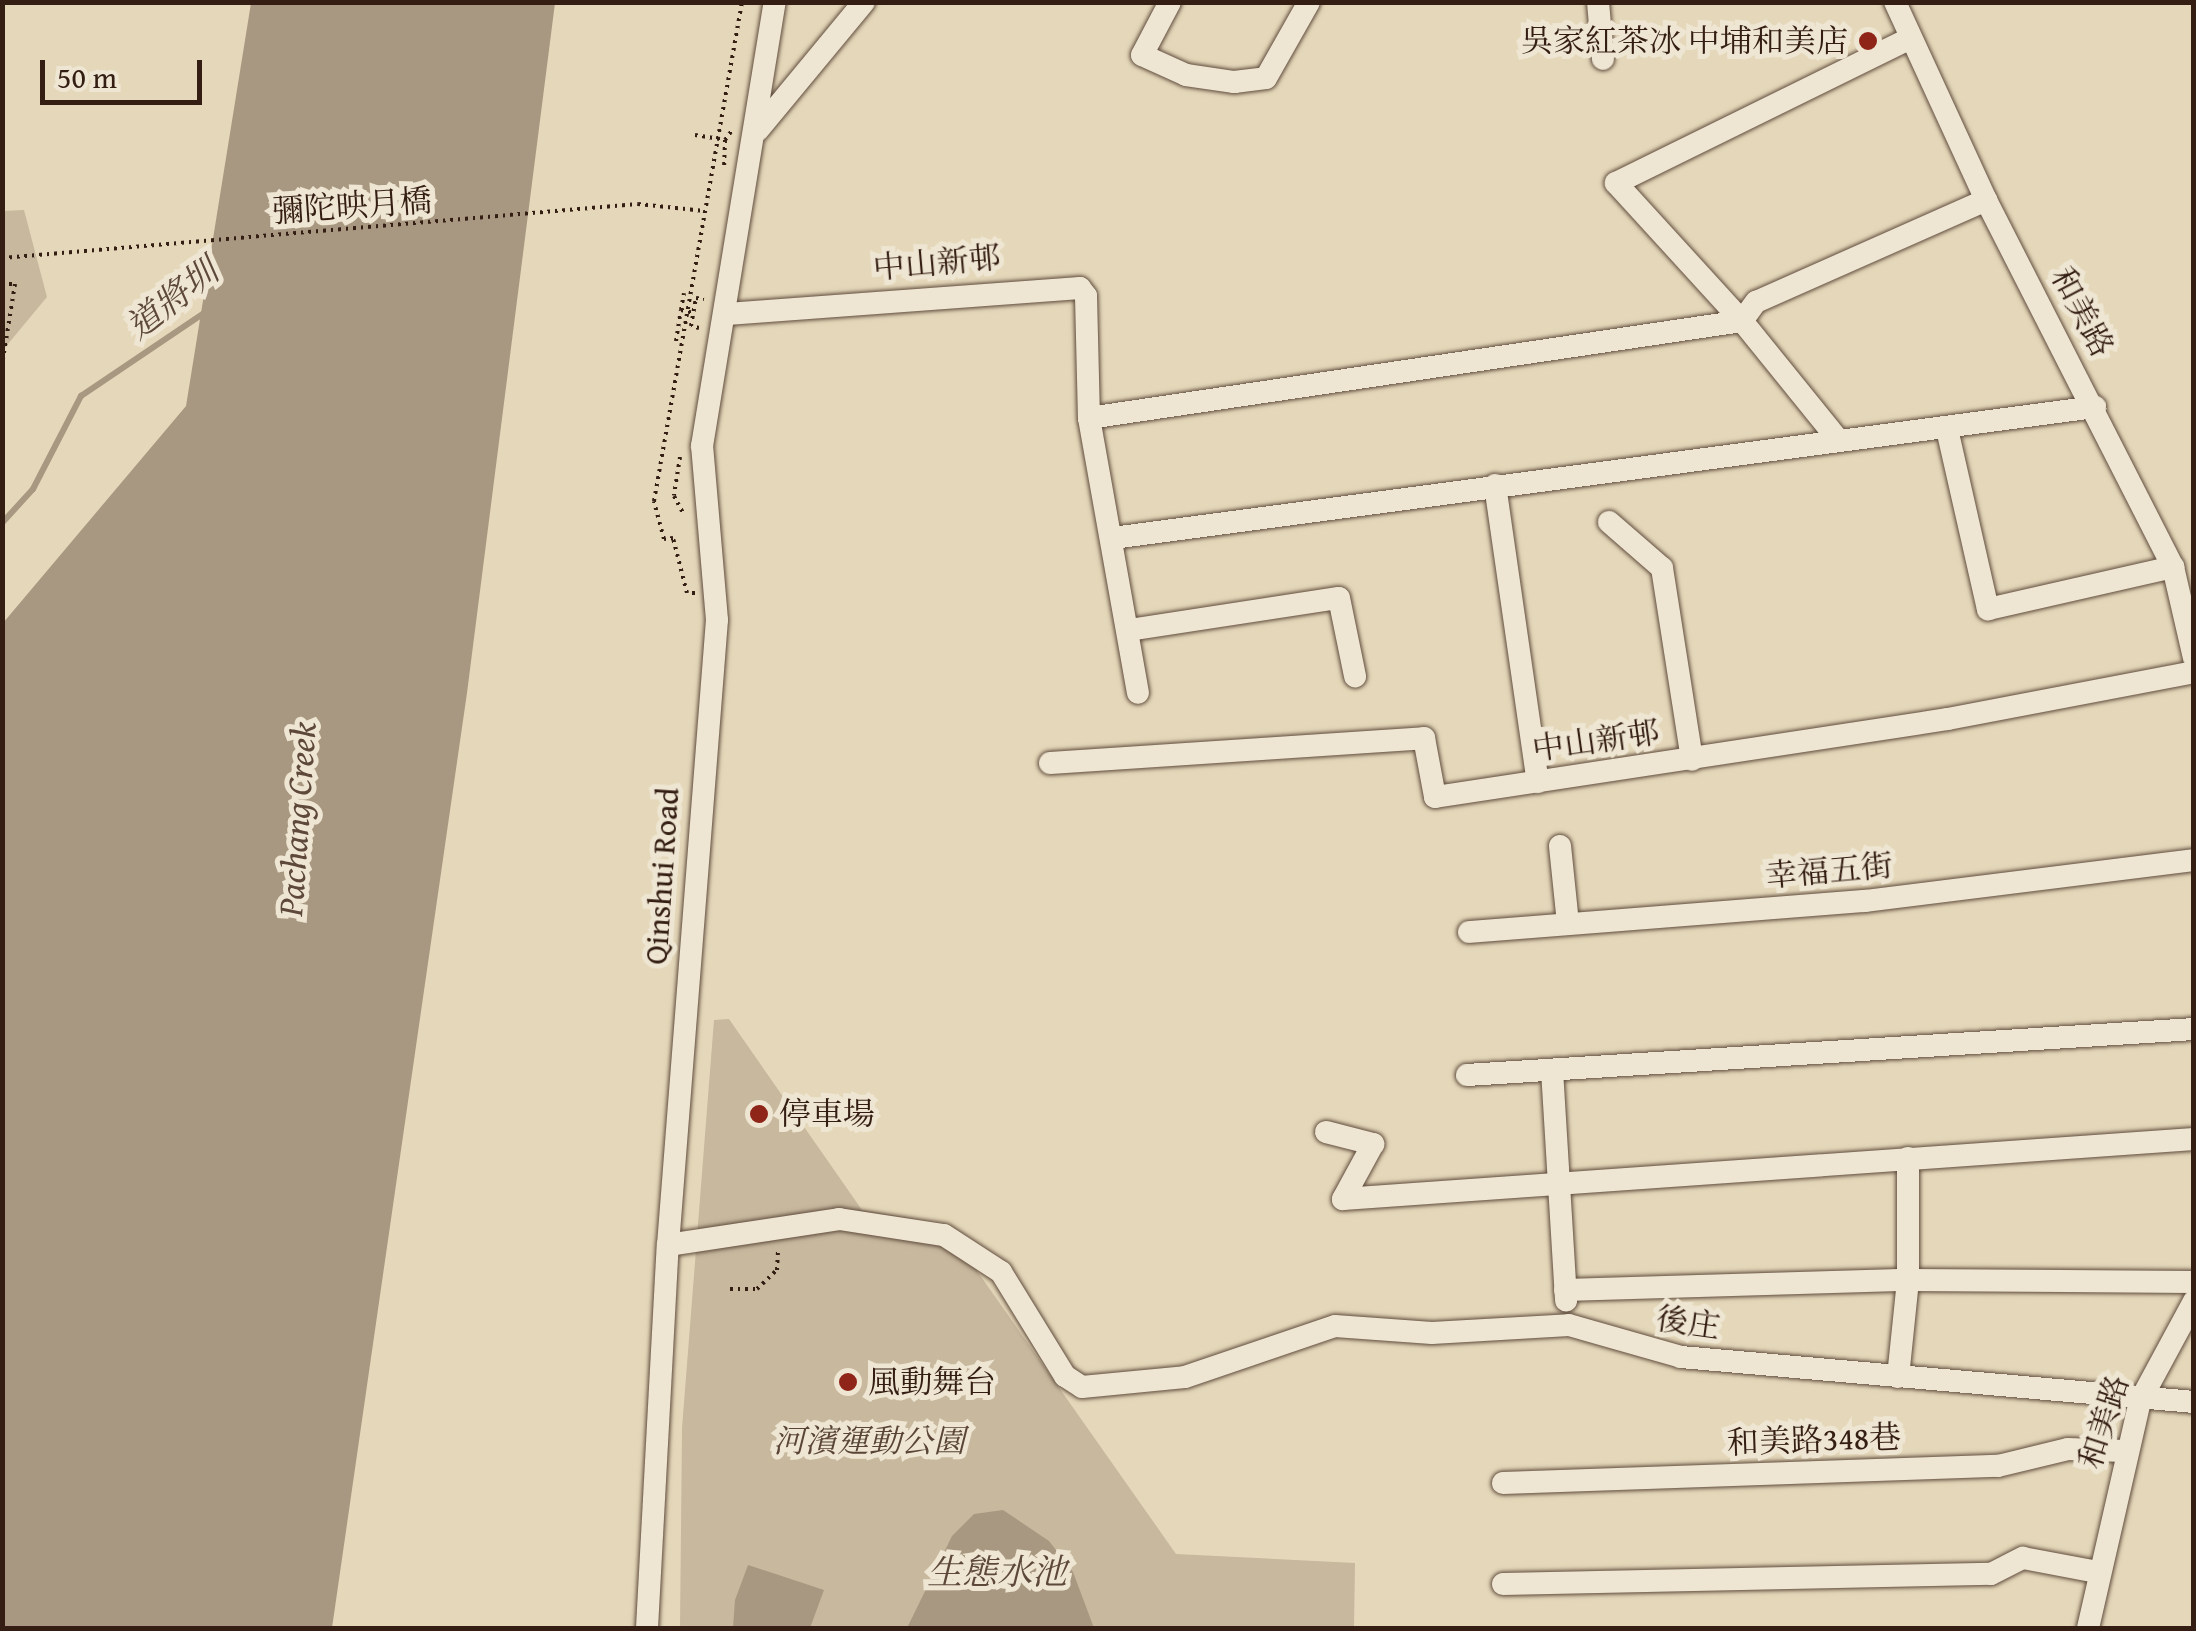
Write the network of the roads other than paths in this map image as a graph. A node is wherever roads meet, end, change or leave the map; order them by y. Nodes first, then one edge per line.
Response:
1 (775, 2) edge
2 (864, 2) edge
3 (1170, 2) edge
4 (1308, 2) edge
5 (1598, 2) edge
6 (1894, 2) edge
7 (1907, 40) junction
8 (1603, 58) dead end
9 (756, 132) junction
10 (1986, 200) junction
11 (727, 314) junction
12 (1742, 320) junction
13 (2095, 407) junction
14 (1088, 418) junction
15 (1948, 430) junction
16 (1836, 437) junction
17 (1495, 484) junction
18 (1609, 522) dead end
19 (1113, 538) junction
20 (2173, 566) junction
21 (1128, 630) junction
22 (2194, 658) edge
23 (2194, 672) edge
24 (1354, 676) dead end
25 (1138, 694) dead end
26 (1692, 760) junction
27 (1050, 764) dead end
28 (1538, 782) junction
29 (1560, 846) dead end
30 (2194, 860) edge
31 (1568, 924) junction
32 (1469, 932) dead end
33 (2194, 1029) edge
34 (1552, 1070) junction
35 (1467, 1075) dead end
36 (1326, 1132) dead end
37 (2194, 1140) edge
38 (1908, 1158) junction
39 (1556, 1179) junction
40 (668, 1245) junction
41 (1908, 1280) junction
42 (2194, 1282) edge
43 (1565, 1290) junction
44 (2194, 1301) edge
45 (1570, 1325) junction
46 (1898, 1377) junction
47 (2140, 1400) junction
48 (2194, 1402) edge
49 (2124, 1451) junction
50 (1503, 1483) dead end
51 (2097, 1572) junction
52 (1503, 1584) dead end
53 (647, 1628) edge
54 (2088, 1628) edge

1 - 9 street, Qinshui Road
2 - 9 street
3 - 4 street
5 - 8 street
6 - 7 street, 和美路
7 - 10 street, 和美路
7 - 12 street
9 - 11 street, Qinshui Road
10 - 12 street
10 - 13 street, 和美路
11 - 14 street, 中山新邨
11 - 40 street, Qinshui Road
12 - 14 street
12 - 16 street
13 - 15 street
13 - 20 street, 和美路
14 - 19 street, 中山新邨
15 - 16 street
15 - 20 street
16 - 17 street
17 - 19 street
17 - 28 street
18 - 26 street
19 - 21 street, 中山新邨
20 - 22 street, 和美路
21 - 24 street
21 - 25 street, 中山新邨
23 - 26 street, 中山新邨
26 - 28 street, 中山新邨
27 - 28 street, 中山新邨
29 - 31 street
30 - 31 street, 幸福五街
31 - 32 street, 幸福五街
33 - 34 street
34 - 35 street
34 - 39 street
36 - 39 street
37 - 38 street
38 - 39 street
38 - 41 street
39 - 43 street
40 - 45 street, 後庄
40 - 53 street, Qinshui Road
41 - 42 street, 後庄
41 - 43 street, 後庄
41 - 46 street
43 - 45 street
44 - 47 street, 和美路
45 - 46 street, 後庄
46 - 47 street, 後庄
47 - 48 street, 後庄
47 - 49 street, 和美路
49 - 50 street, 和美路348巷
49 - 51 street, 和美路
51 - 52 street
51 - 54 street, 和美路

